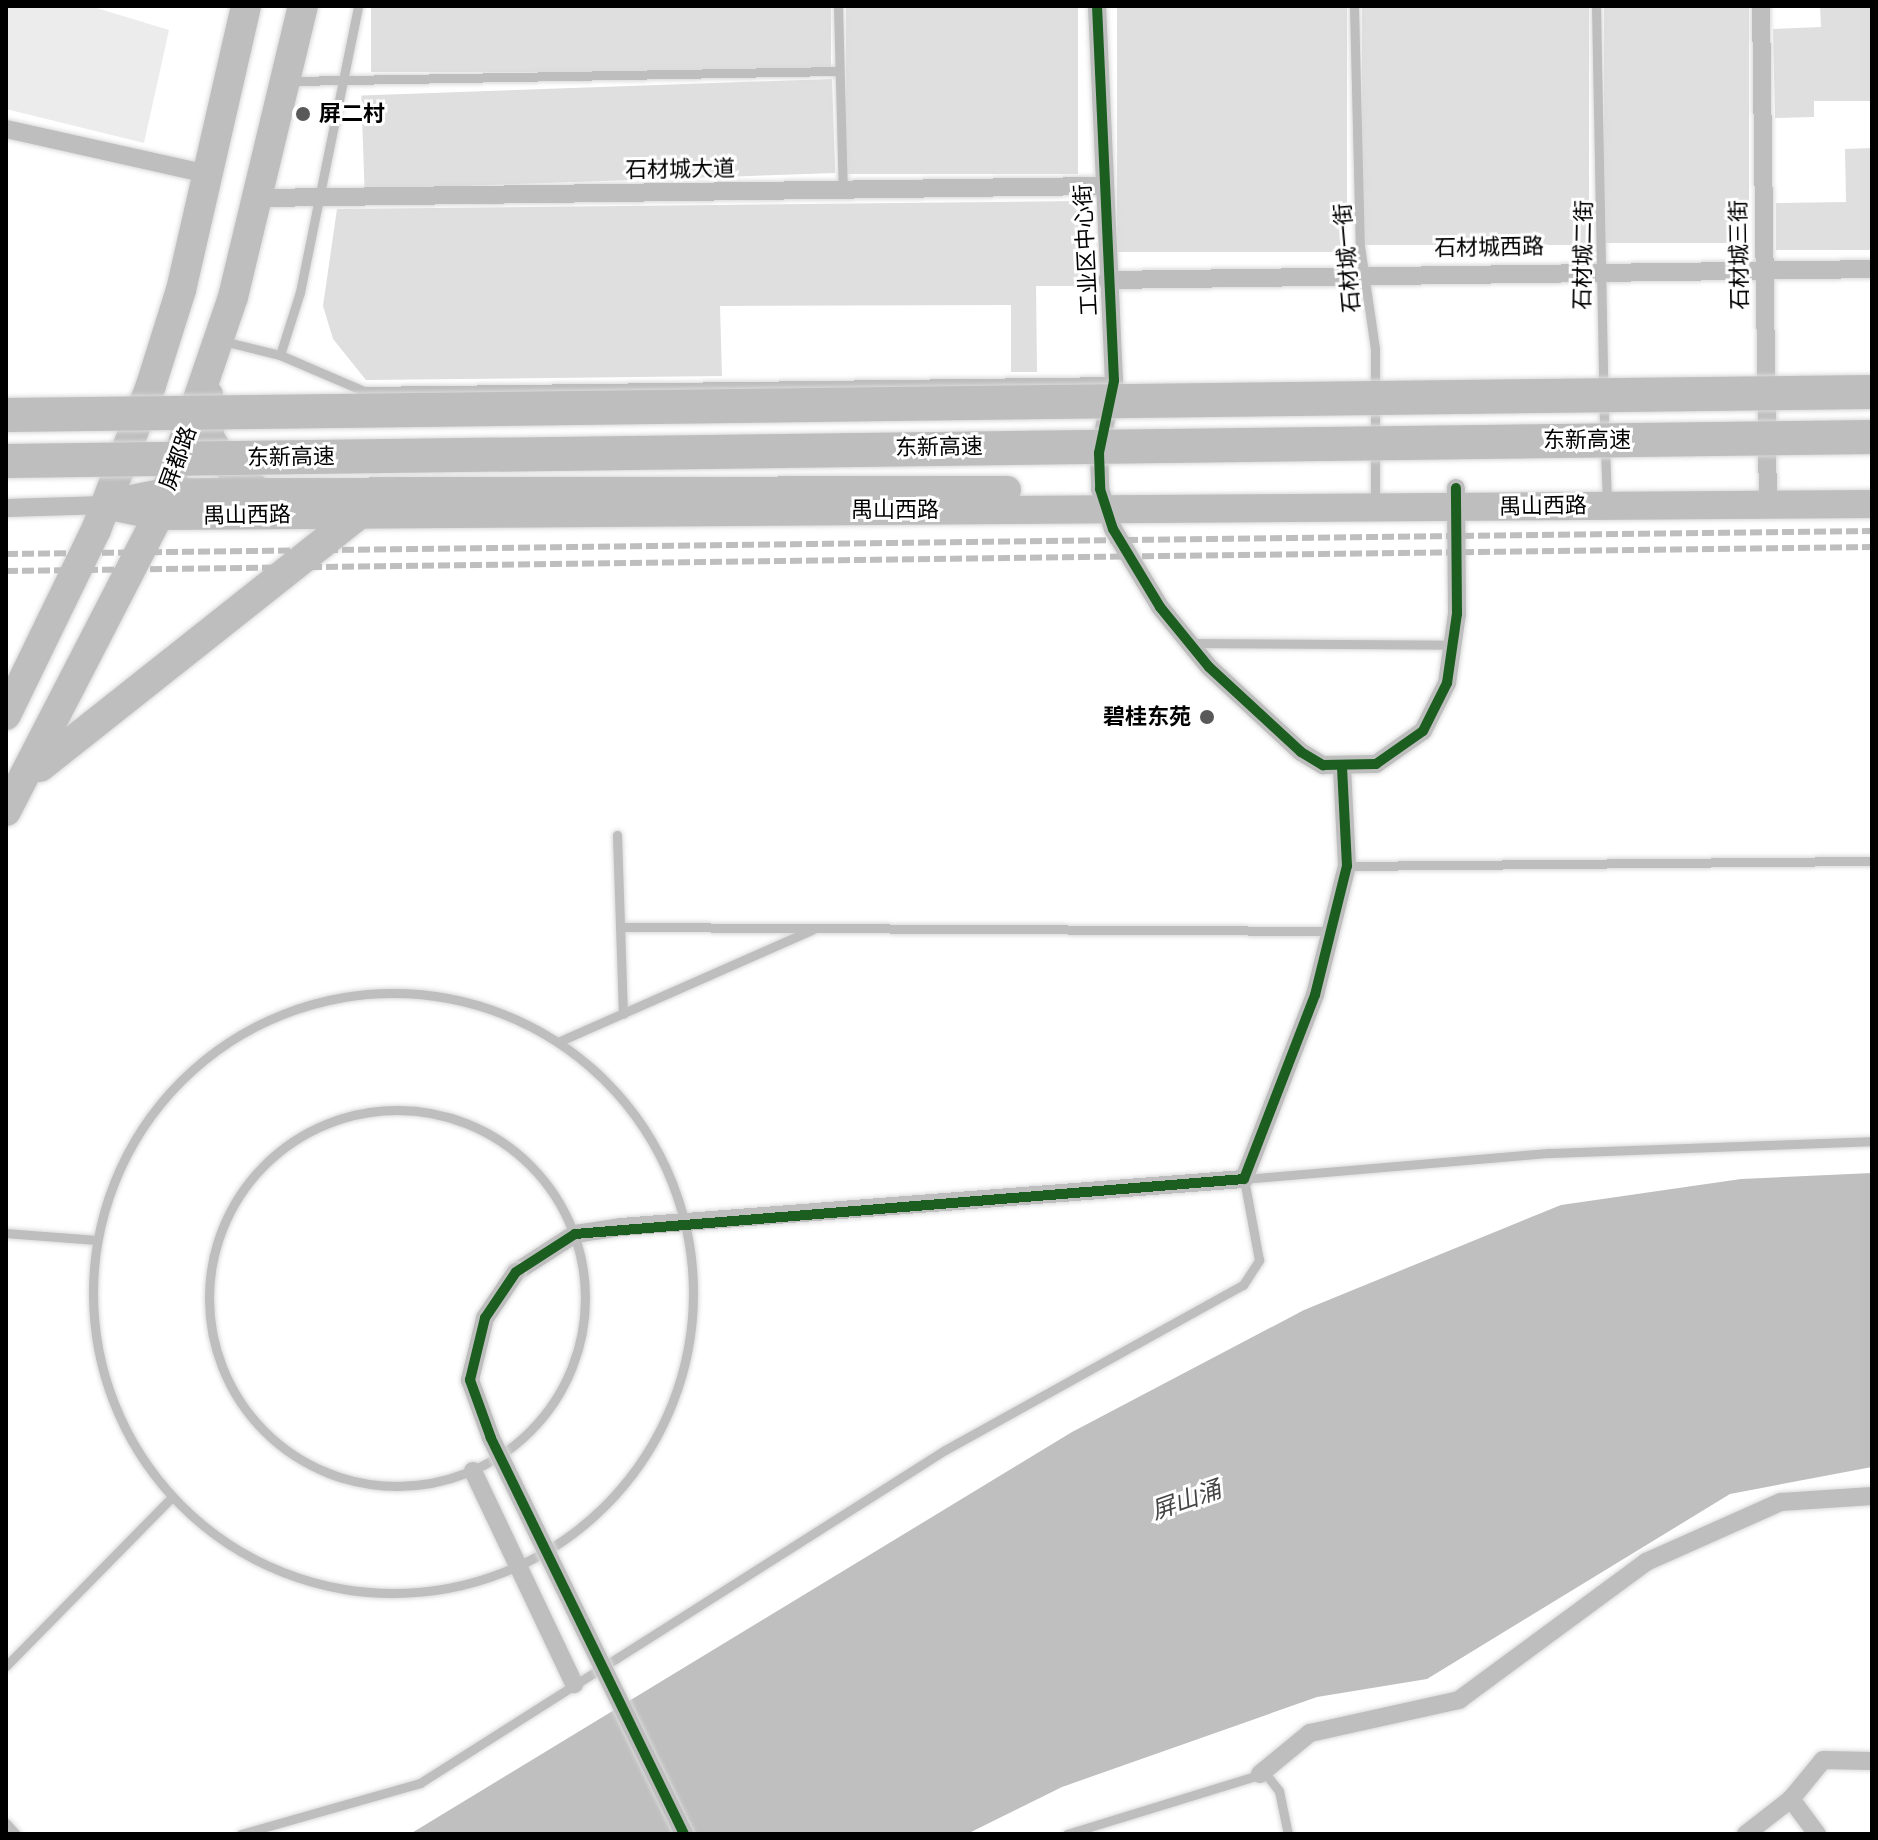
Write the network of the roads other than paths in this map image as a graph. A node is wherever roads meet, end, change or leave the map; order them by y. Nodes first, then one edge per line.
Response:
1 (246, 6) edge
2 (303, 6) edge
3 (358, 6) edge
4 (838, 6) edge
5 (1097, 6) edge
6 (1354, 6) edge
7 (1596, 6) edge
8 (1761, 6) edge
9 (839, 71) junction
10 (347, 80) junction
11 (288, 81) junction
12 (6, 129) edge
13 (207, 174) junction
14 (1101, 186) junction
15 (843, 191) junction
16 (321, 197) junction
17 (260, 198) junction
18 (1763, 266) junction
19 (1605, 269) junction
20 (1872, 269) edge
21 (1362, 274) junction
22 (1107, 280) junction
23 (219, 340) junction
24 (280, 355) junction
25 (208, 378) junction
26 (1114, 381) junction
27 (1872, 392) edge
28 (6, 415) edge
29 (1872, 437) edge
30 (6, 461) edge
31 (1872, 484) edge
32 (1768, 494) junction
33 (262, 495) junction
34 (1606, 496) junction
35 (1456, 497) junction
36 (1374, 498) junction
37 (1102, 499) junction
38 (162, 504) junction
39 (1872, 504) edge
40 (106, 505) junction
41 (6, 508) edge
42 (361, 513) junction
43 (1189, 643) junction
44 (1452, 645) junction
45 (10, 696) edge
46 (1342, 767) junction
47 (12, 800) edge
48 (617, 835) dead end
49 (1872, 861) edge
50 (1347, 866) junction
51 (620, 927) junction
52 (815, 928) junction
53 (1331, 931) junction
54 (623, 1014) junction
55 (560, 1041) junction
56 (1872, 1141) edge
57 (1244, 1179) junction
58 (686, 1223) junction
59 (6, 1233) edge
60 (575, 1234) junction
61 (96, 1240) junction
62 (473, 1471) junction
63 (1872, 1496) edge
64 (171, 1498) junction
65 (518, 1566) junction
66 (6, 1666) edge
67 (574, 1684) junction
68 (1872, 1761) edge
69 (1260, 1774) junction
70 (1791, 1799) junction
71 (6, 1823) edge
72 (16, 1834) edge
73 (241, 1834) edge
74 (684, 1834) edge
75 (1067, 1834) edge
76 (1288, 1834) edge
77 (1746, 1834) edge
78 (1817, 1834) edge

1 - 13 highway
2 - 11 highway, 屏都路
3 - 10 lane
4 - 9 lane
5 - 14 street, 工业区中心街
6 - 21 lane, 石材城一街
7 - 19 lane, 石材城二街
8 - 18 street, 石材城三街
9 - 10 lane
9 - 15 lane
10 - 11 lane
10 - 16 lane
11 - 17 highway, 屏都路
12 - 13 street
13 - 40 highway
14 - 15 street, 石材城大道
14 - 22 street, 工业区中心街
15 - 16 street, 石材城大道
16 - 17 street, 石材城大道
16 - 24 lane
17 - 23 highway, 屏都路
18 - 19 street, 石材城西路
18 - 20 street, 石材城西路
18 - 32 street, 石材城三街
19 - 21 street, 石材城西路
19 - 34 lane, 石材城二街
21 - 22 street, 石材城西路
21 - 36 lane, 石材城一街
22 - 26 street, 工业区中心街
23 - 24 lane
23 - 25 highway, 屏都路
24 - 26 lane
25 - 33 highway
25 - 38 highway, 屏都路
26 - 37 street, 工业区中心街
27 - 28 highway, 东新高速, bridge
29 - 30 highway, 东新高速, bridge
31 - 32 main road, 禺山西路
32 - 34 main road, 禺山西路
32 - 39 main road, 禺山西路
33 - 37 main road, 禺山西路
33 - 38 main road, 禺山西路
34 - 35 main road, 禺山西路
35 - 36 main road, 禺山西路
35 - 44 street
36 - 37 main road, 禺山西路
37 - 42 main road, 禺山西路
37 - 43 street
38 - 40 main road, 禺山西路
38 - 42 main road, 禺山西路
38 - 47 highway, 屏都路
40 - 41 street
40 - 45 highway
42 - 47 highway
43 - 44 lane
43 - 46 street
44 - 46 street
46 - 50 street
48 - 51 lane
49 - 50 lane
50 - 53 street
51 - 52 lane
51 - 54 lane
52 - 53 lane
52 - 54 lane
53 - 57 street
54 - 55 lane
55 - 58 lane
55 - 61 lane
56 - 57 lane
57 - 58 street
57 - 67 lane
58 - 60 street
58 - 65 lane
59 - 61 lane
60 - 62 lane
60 - 62 lane
60 - 74 street, bridge
61 - 64 lane
62 - 65 street
63 - 69 street
64 - 65 lane
64 - 66 lane
65 - 67 street
67 - 73 lane
68 - 70 street
69 - 75 lane
69 - 76 lane
70 - 77 street
70 - 78 street
71 - 72 lane

